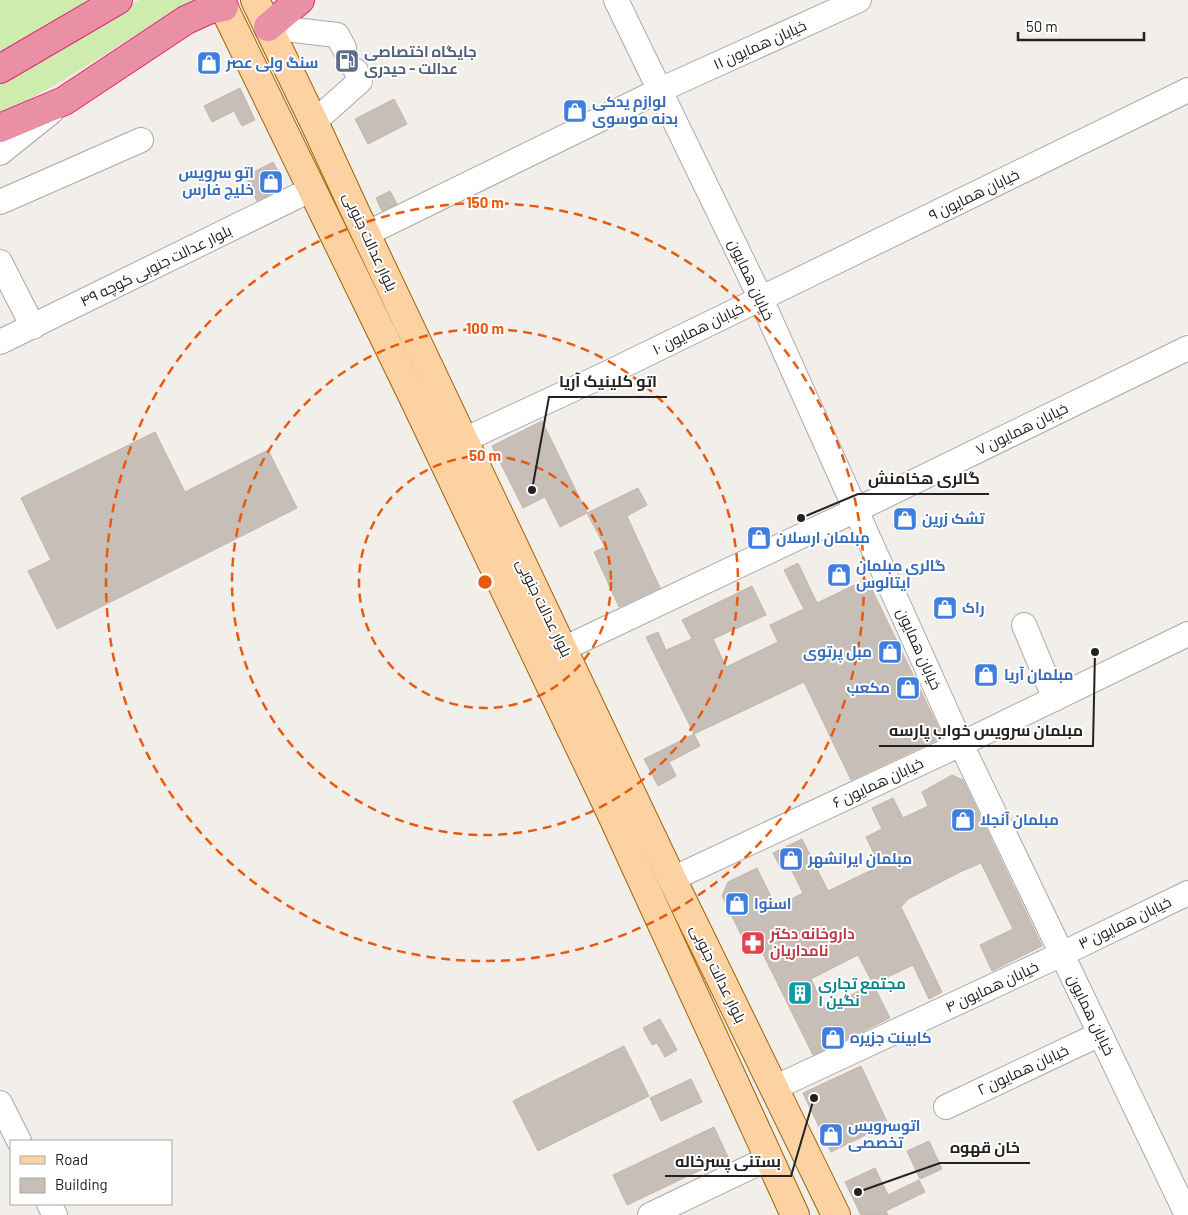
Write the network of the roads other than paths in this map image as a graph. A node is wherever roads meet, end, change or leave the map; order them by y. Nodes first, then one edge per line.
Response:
1 (118, 0) edge
2 (255, 0) edge
3 (300, 0) edge
4 (616, 0) edge
5 (860, 0) edge
6 (222, 4) edge
7 (268, 27) junction
8 (344, 48) dead end
9 (0, 69) edge
10 (356, 71) dead end
11 (660, 90) junction
12 (1188, 90) edge
13 (64, 101) junction
14 (314, 122) junction
15 (0, 128) edge
16 (141, 140) dead end
17 (0, 153) edge
18 (312, 189) junction
19 (0, 202) edge
20 (366, 234) junction
21 (0, 262) edge
22 (761, 299) junction
23 (32, 327) junction
24 (0, 342) edge
25 (1188, 348) edge
26 (464, 440) junction
27 (856, 510) junction
28 (1024, 625) dead end
29 (1188, 634) edge
30 (563, 649) junction
31 (1055, 699) junction
32 (961, 744) junction
33 (636, 801) junction
34 (611, 813) junction
35 (672, 879) junction
36 (1188, 893) edge
37 (1062, 954) junction
38 (1100, 1034) junction
39 (774, 1088) junction
40 (1, 1106) edge
41 (946, 1107) dead end
42 (18, 1140) edge
43 (769, 1158) junction
44 (1180, 1181) edge
45 (650, 1215) edge
46 (795, 1215) edge
47 (836, 1215) edge
48 (1187, 1215) edge

1 - 9 highway
2 - 7 main road, بلوار عدالت جنوبی
3 - 7 highway
4 - 11 street, خیابان همایون
5 - 11 street, خیابان همایون ۱۱
6 - 13 highway
6 - 18 main road, بلوار عدالت جنوبی
7 - 8 street
7 - 14 main road, بلوار عدالت جنوبی
10 - 14 street
11 - 20 street, خیابان همایون ۱۱
11 - 22 street, خیابان همایون
12 - 22 street, خیابان همایون ۹
13 - 15 highway
13 - 17 street
14 - 20 main road, بلوار عدالت جنوبی
16 - 19 street
18 - 23 street, بلوار عدالت جنوبی کوچه ۴۹
18 - 34 main road, بلوار عدالت جنوبی
20 - 26 main road, بلوار عدالت جنوبی
21 - 23 street
22 - 26 street, خیابان همایون ۱۰
22 - 27 street, خیابان همایون
23 - 24 street, بلوار عدالت جنوبی کوچه ۴۹
25 - 27 street, خیابان همایون ۷
26 - 30 main road, بلوار عدالت جنوبی
27 - 30 street, خیابان همایون ۷
27 - 32 street, خیابان همایون
28 - 31 street
29 - 31 street, خیابان همایون ۶
30 - 33 main road, بلوار عدالت جنوبی
31 - 32 street, خیابان همایون ۶
32 - 35 street, خیابان همایون ۶
32 - 37 street, خیابان همایون
33 - 34 main road
33 - 35 main road, بلوار عدالت جنوبی
34 - 43 main road, بلوار عدالت جنوبی
35 - 39 main road, بلوار عدالت جنوبی
36 - 37 street, خیابان همایون ۳
37 - 38 street, خیابان همایون
37 - 39 street, خیابان همایون ۴
38 - 41 street, خیابان همایون ۲
38 - 44 street, خیابان همایون
39 - 47 main road, بلوار عدالت جنوبی
40 - 42 street
43 - 45 street
43 - 46 main road, بلوار عدالت جنوبی
44 - 48 street, خیابان همایون

